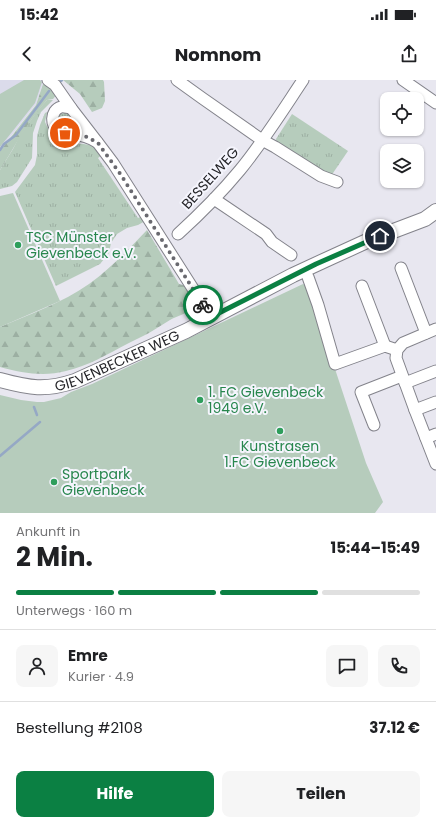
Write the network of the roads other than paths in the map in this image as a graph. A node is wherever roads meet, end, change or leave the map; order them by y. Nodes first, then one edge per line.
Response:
1 (48, 80) edge
2 (177, 80) edge
3 (303, 80) edge
4 (403, 80) edge
5 (436, 103) edge
6 (71, 108) junction
7 (262, 140) junction
8 (98, 143) junction
9 (337, 182) dead end
10 (214, 199) junction
11 (432, 217) edge
12 (178, 234) dead end
13 (291, 255) dead end
14 (401, 268) dead end
15 (308, 278) dead end
16 (362, 286) dead end
17 (211, 317) junction
18 (431, 331) edge
19 (385, 346) junction
20 (397, 350) junction
21 (436, 371) edge
22 (403, 379) junction
23 (0, 380) edge
24 (436, 402) edge
25 (415, 410) junction
26 (374, 425) dead end
27 (431, 436) edge
28 (436, 464) edge

1 - 6 street
2 - 7 street
3 - 7 street, BESSELWEG
4 - 5 street
6 - 8 street
6 - 8 street
7 - 9 street
7 - 10 street, BESSELWEG
8 - 17 street
10 - 12 street, BESSELWEG
10 - 13 street
11 - 17 main road, GIEVENBECKER WEG
14 - 18 street
15 - 19 street
16 - 19 street
17 - 23 main road, GIEVENBECKER WEG
18 - 20 street
19 - 20 street
20 - 22 street
21 - 22 street
22 - 25 street
22 - 26 street
24 - 25 street
25 - 27 street
27 - 28 street

